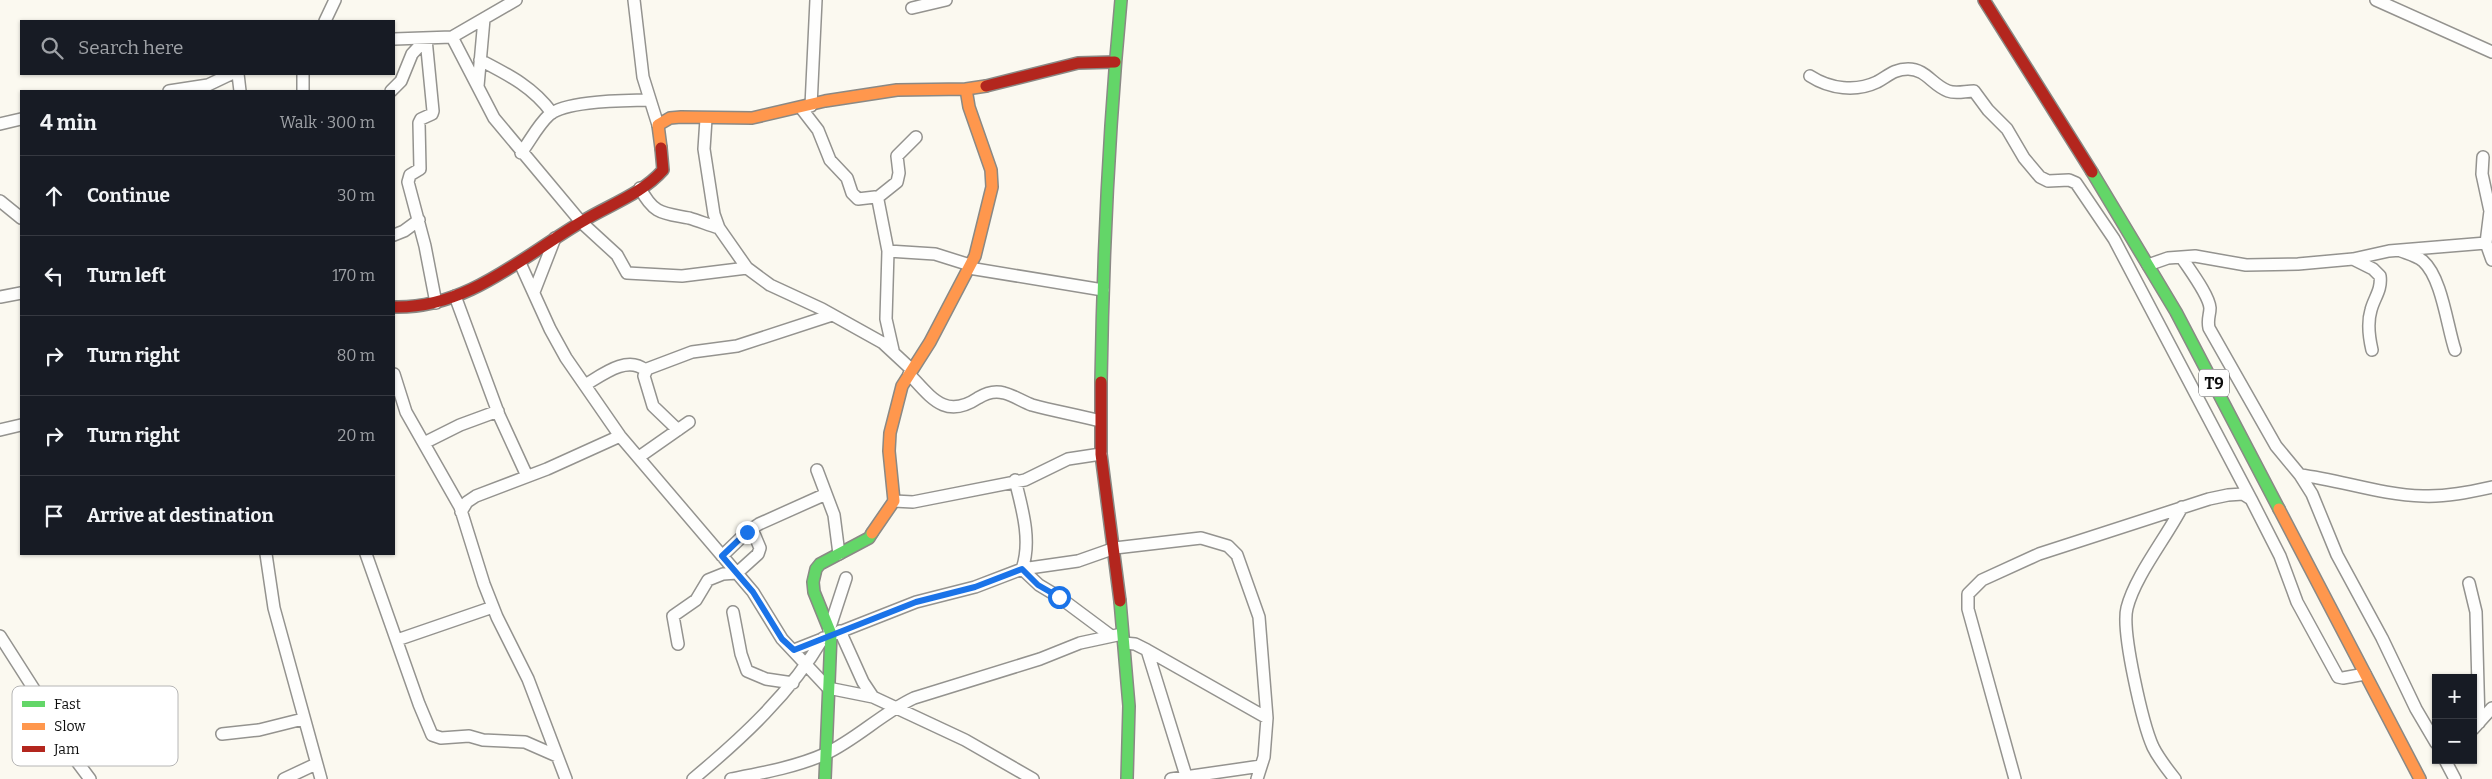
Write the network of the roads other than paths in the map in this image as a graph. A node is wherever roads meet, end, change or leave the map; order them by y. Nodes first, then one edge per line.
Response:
1 (335, 0) edge
2 (516, 0) edge
3 (634, 0) edge
4 (816, 0) edge
5 (946, 0) edge
6 (1121, 0) edge
7 (1984, 0) edge
8 (2376, 0) edge
9 (912, 8) dead end
10 (484, 19) junction
11 (325, 20) edge
12 (452, 38) junction
13 (395, 39) edge
14 (426, 39) junction
15 (2492, 52) edge
16 (480, 60) junction
17 (1115, 62) junction
18 (229, 75) edge
19 (238, 75) edge
20 (303, 75) edge
21 (1810, 76) dead end
22 (478, 86) junction
23 (966, 89) junction
24 (176, 90) edge
25 (240, 90) edge
26 (303, 90) edge
27 (392, 90) edge
28 (649, 100) junction
29 (806, 107) junction
30 (552, 114) junction
31 (20, 119) edge
32 (706, 119) junction
33 (0, 124) edge
34 (658, 125) junction
35 (916, 137) dead end
36 (521, 153) junction
37 (2482, 157) dead end
38 (640, 188) junction
39 (877, 198) junction
40 (0, 201) edge
41 (20, 217) edge
42 (419, 220) junction
43 (581, 222) junction
44 (719, 228) junction
45 (395, 235) edge
46 (555, 238) junction
47 (2486, 243) junction
48 (2397, 250) junction
49 (888, 251) junction
50 (2182, 258) junction
51 (2353, 259) junction
52 (2492, 260) edge
53 (520, 263) junction
54 (2148, 265) junction
55 (970, 266) junction
56 (747, 268) junction
57 (1102, 290) junction
58 (534, 292) junction
59 (20, 293) edge
60 (455, 296) junction
61 (0, 297) edge
62 (436, 303) junction
63 (395, 307) edge
64 (832, 316) junction
65 (893, 350) junction
66 (2372, 350) dead end
67 (2455, 350) dead end
68 (645, 370) junction
69 (910, 371) junction
70 (395, 377) edge
71 (585, 385) junction
72 (498, 411) junction
73 (1100, 421) junction
74 (689, 422) dead end
75 (20, 425) edge
76 (0, 430) edge
77 (678, 430) junction
78 (620, 436) junction
79 (424, 443) junction
80 (1101, 454) junction
81 (639, 457) junction
82 (817, 470) dead end
83 (2300, 475) junction
84 (528, 476) junction
85 (1015, 480) junction
86 (2492, 487) edge
87 (826, 494) junction
88 (2251, 499) junction
89 (894, 501) junction
90 (2182, 507) junction
91 (461, 512) junction
92 (752, 529) junction
93 (1115, 548) junction
94 (839, 554) junction
95 (266, 555) edge
96 (366, 555) edge
97 (722, 556) junction
98 (1022, 569) junction
99 (737, 573) junction
100 (846, 578) dead end
101 (2469, 583) dead end
102 (493, 607) junction
103 (733, 612) dead end
104 (831, 633) junction
105 (1110, 635) junction
106 (0, 636) edge
107 (1123, 639) junction
108 (397, 640) junction
109 (678, 644) dead end
110 (794, 650) junction
111 (1148, 650) junction
112 (807, 666) junction
113 (2365, 674) junction
114 (793, 683) junction
115 (33, 686) edge
116 (828, 688) junction
117 (873, 697) junction
118 (897, 706) junction
119 (2492, 708) edge
120 (1267, 718) junction
121 (303, 719) junction
122 (2476, 719) edge
123 (2477, 725) edge
124 (222, 734) dead end
125 (2432, 736) edge
126 (825, 754) junction
127 (557, 756) junction
128 (316, 764) junction
129 (2447, 764) edge
130 (80, 766) edge
131 (1261, 766) junction
132 (1187, 777) edge
133 (2172, 777) edge
134 (90, 779) edge
135 (284, 779) edge
136 (321, 779) edge
137 (566, 779) edge
138 (693, 779) edge
139 (731, 779) edge
140 (825, 779) edge
141 (1033, 779) edge
142 (1127, 779) edge
143 (1171, 779) edge
144 (1257, 779) edge
145 (2015, 779) edge
146 (2420, 779) edge
147 (2455, 779) edge

1 - 11 street
2 - 10 street
3 - 28 street
4 - 29 street
5 - 9 street
6 - 17 main road
7 - 54 main road, T9
8 - 15 street
10 - 12 street
10 - 16 street
12 - 14 street
12 - 22 street
13 - 14 street
14 - 27 street
14 - 42 street
16 - 22 street
16 - 30 street
17 - 23 main road
17 - 57 main road
18 - 24 street
19 - 25 street
20 - 26 street
21 - 88 street
22 - 36 street
23 - 29 main road
23 - 55 main road
28 - 30 street
28 - 34 street
29 - 32 main road
29 - 39 street
30 - 36 street
31 - 33 street
32 - 34 main road
32 - 44 street
34 - 38 main road
35 - 39 street
36 - 43 street
37 - 47 street
38 - 43 main road
38 - 44 street
39 - 49 street
40 - 41 street
42 - 45 street
42 - 62 street
43 - 46 main road
43 - 56 street
44 - 56 street
46 - 53 main road
46 - 58 street
47 - 48 street
47 - 52 street
48 - 51 street
48 - 67 street
49 - 55 street
49 - 65 street
50 - 51 street
50 - 54 street
50 - 83 street
51 - 66 street
53 - 58 street
53 - 60 main road
54 - 113 main road, T9
55 - 57 street
55 - 69 main road
56 - 64 street
57 - 73 main road
58 - 71 street
59 - 61 street
60 - 62 main road
60 - 72 street
62 - 63 main road
64 - 65 street
64 - 68 street
65 - 69 street
68 - 71 street
68 - 77 street
69 - 73 street
69 - 89 main road
70 - 79 street
71 - 78 street
72 - 79 street
72 - 84 street
73 - 80 main road
74 - 77 street
75 - 76 street
77 - 81 street
78 - 81 street
78 - 84 street
79 - 91 street
80 - 85 street
80 - 93 main road
81 - 97 street
82 - 87 street
83 - 86 street
83 - 125 street
84 - 91 street
85 - 89 street
85 - 98 street
87 - 92 street
87 - 94 street
88 - 90 street
88 - 113 street
89 - 94 main road
90 - 133 street
90 - 145 street
91 - 102 street
92 - 97 street
92 - 99 street
93 - 98 street
93 - 107 main road
93 - 120 street
94 - 104 main road
95 - 121 street
96 - 108 street
97 - 99 street
98 - 104 street
98 - 105 street
99 - 109 street
99 - 110 street
100 - 104 street
101 - 122 street
102 - 108 street
102 - 127 street
103 - 114 street
104 - 110 street
104 - 112 street
104 - 116 main road
104 - 117 street
105 - 107 street
105 - 118 street
106 - 115 street
107 - 111 street
107 - 142 main road
108 - 127 street
110 - 112 street
111 - 120 street
111 - 132 street
112 - 114 street
112 - 116 street
113 - 146 main road, T9
114 - 138 street
116 - 117 street
116 - 126 main road
117 - 118 street
118 - 126 street
118 - 141 street
119 - 123 street
120 - 131 street
121 - 124 street
121 - 128 street
126 - 139 street
126 - 140 main road
127 - 137 street
128 - 135 street
128 - 136 street
129 - 147 street
130 - 134 street
131 - 132 street
131 - 144 street
132 - 143 street

